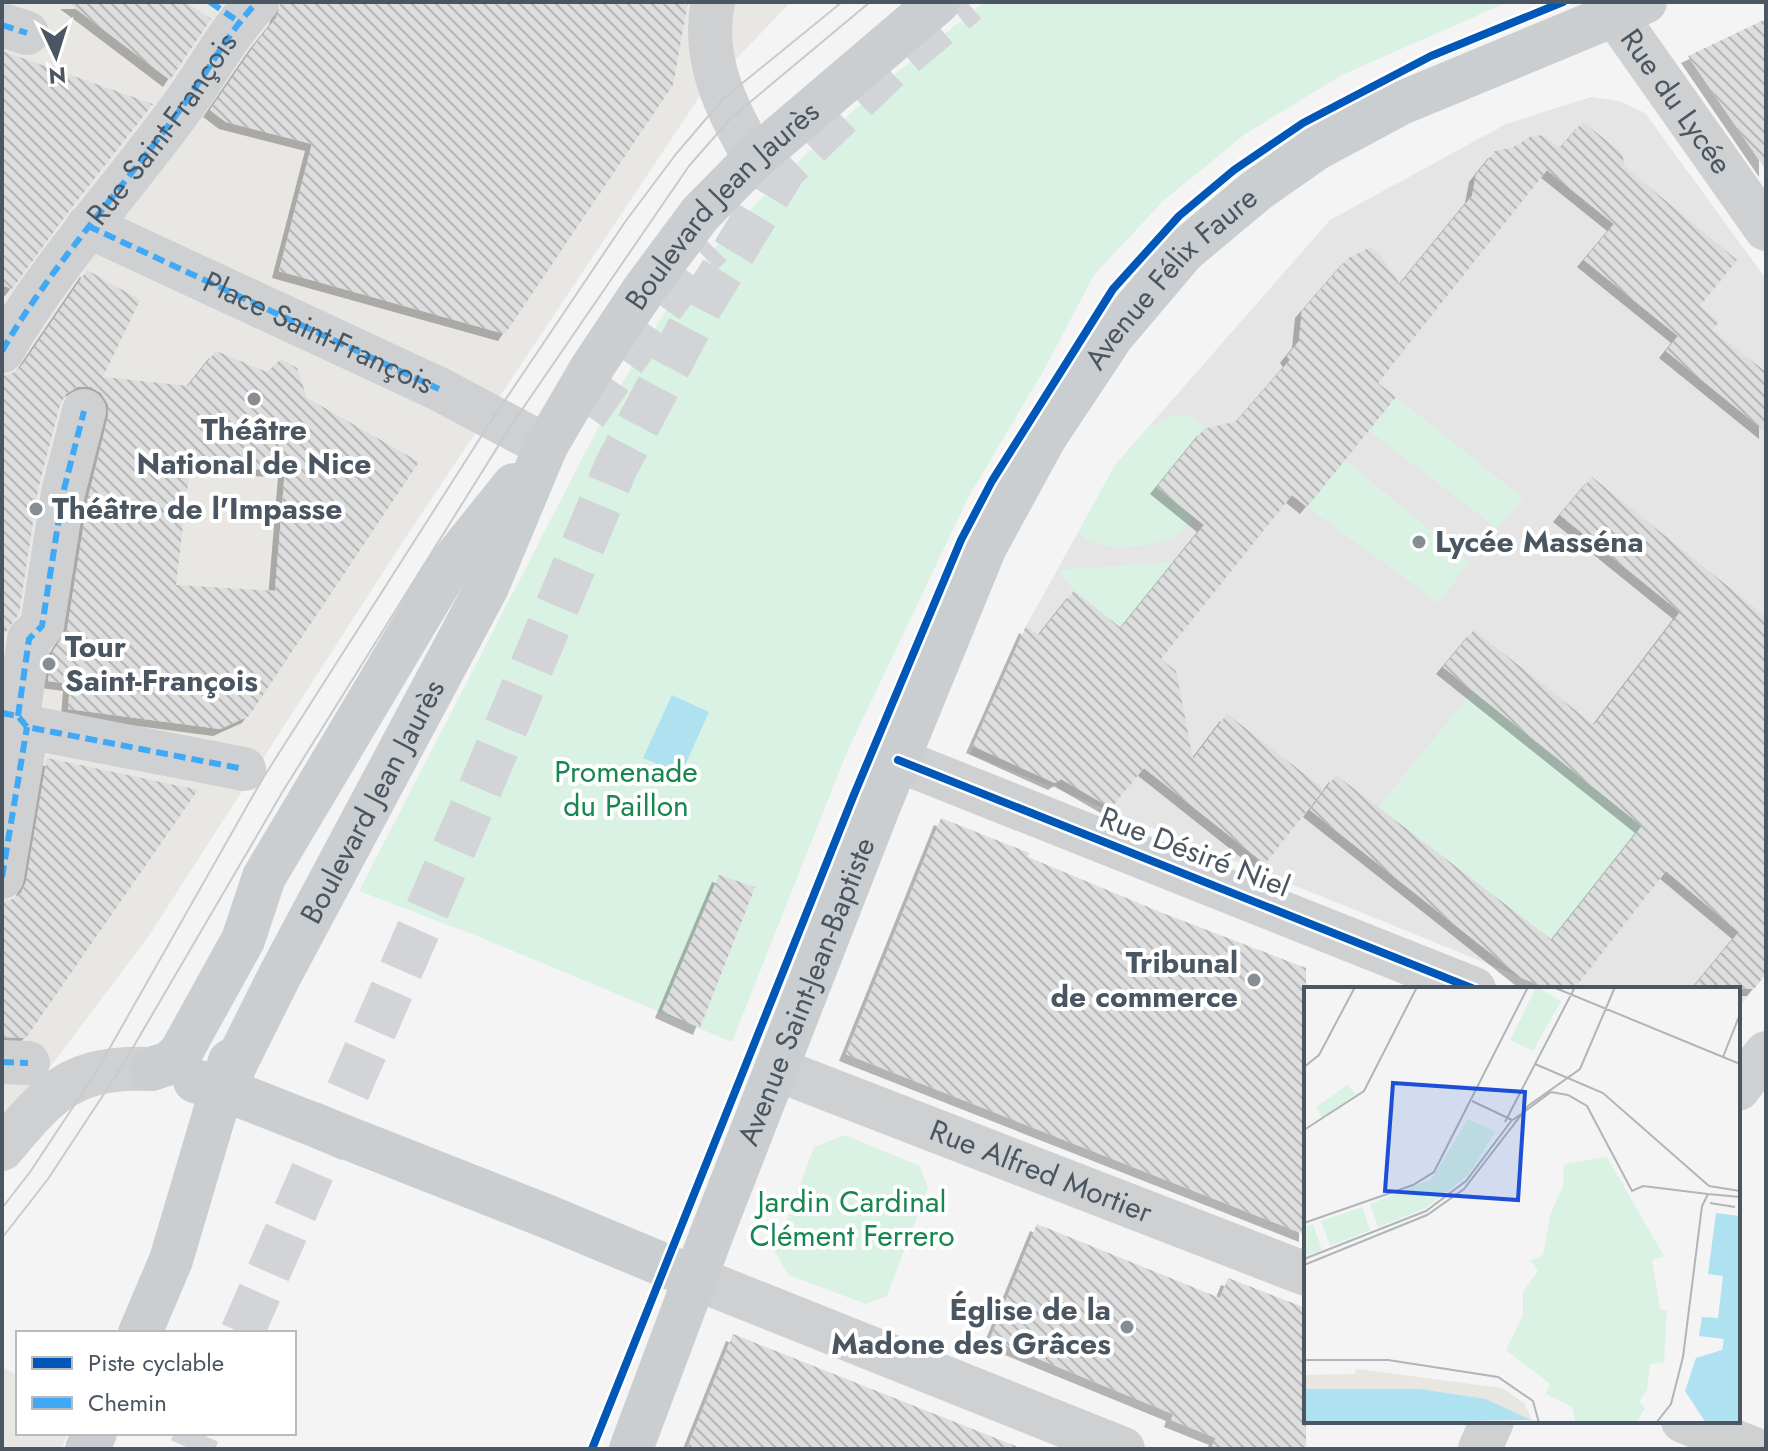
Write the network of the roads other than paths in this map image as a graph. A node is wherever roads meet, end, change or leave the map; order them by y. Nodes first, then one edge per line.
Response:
1 (713, 2) edge
2 (938, 2) edge
3 (1630, 8) edge
4 (235, 9) edge
5 (755, 158) junction
6 (1766, 229) edge
7 (77, 241) junction
8 (2, 351) edge
9 (84, 411) dead end
10 (546, 446) junction
11 (462, 591) dead end
12 (16, 719) edge
13 (898, 760) junction
14 (244, 769) dead end
15 (313, 860) junction
16 (2, 877) edge
17 (243, 940) junction
18 (1469, 987) edge
19 (1766, 1053) edge
20 (151, 1069) junction
21 (776, 1069) junction
22 (1740, 1086) edge
23 (223, 1089) junction
24 (2, 1149) edge
25 (1304, 1273) edge
26 (695, 1278) junction
27 (141, 1331) edge
28 (1491, 1423) edge
29 (1688, 1423) edge
30 (631, 1449) edge
31 (1123, 1449) edge
32 (1480, 1449) edge
33 (1754, 1449) edge

1 - 5 street
2 - 5 main road, Boulevard Jean Jaurès
3 - 6 street, Rue du Lycée
3 - 13 main road, Avenue Félix Faure
4 - 7 street, Rue Saint-François
5 - 10 main road, Boulevard Jean Jaurès
7 - 8 street, Rue Saint-François
7 - 10 street, Place Saint-François
9 - 12 street
10 - 17 main road, Boulevard Jean Jaurès
10 - 23 main road, Boulevard Jean Jaurès
11 - 15 main road
12 - 14 street
12 - 16 street
13 - 18 street, Rue Désiré Niel
13 - 21 main road, Avenue Saint-Jean-Baptiste
15 - 17 main road
15 - 23 main road
17 - 20 main road, Boulevard Jean Jaurès
19 - 22 street
20 - 23 main road
20 - 24 street
21 - 25 street, Rue Alfred Mortier
21 - 26 main road, Avenue Saint-Jean-Baptiste
23 - 26 main road
23 - 27 main road
26 - 30 main road, Avenue Saint-Jean-Baptiste
26 - 31 street
28 - 32 street
29 - 33 street

